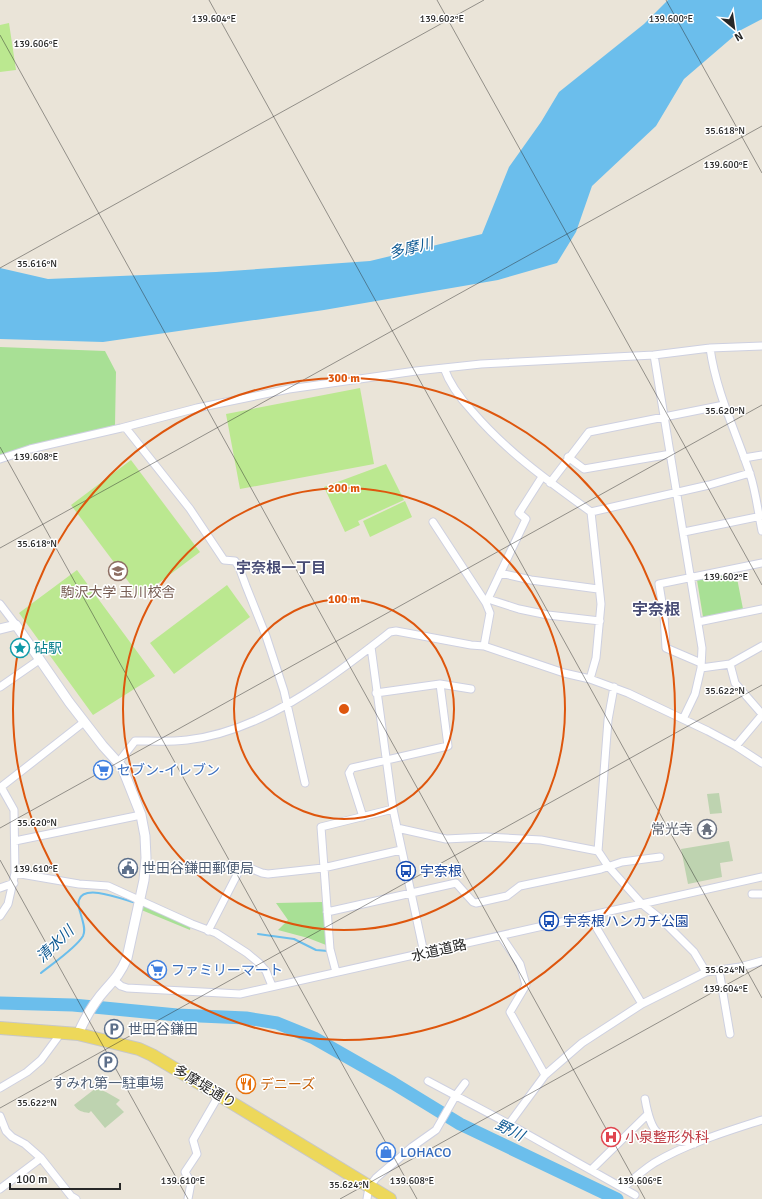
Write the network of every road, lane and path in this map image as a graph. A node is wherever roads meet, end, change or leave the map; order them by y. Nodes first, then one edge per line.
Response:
1 (762, 346) edge
2 (710, 348) junction
3 (654, 355) junction
4 (444, 368) junction
5 (724, 405) junction
6 (665, 417) junction
7 (125, 426) junction
8 (671, 454) junction
9 (762, 455) edge
10 (568, 458) junction
11 (744, 458) junction
12 (0, 459) edge
13 (750, 473) junction
14 (542, 477) junction
15 (550, 483) junction
16 (677, 492) junction
17 (591, 512) junction
18 (761, 516) edge
19 (433, 522) dead end
20 (762, 531) edge
21 (684, 532) junction
22 (762, 563) edge
23 (500, 573) junction
24 (691, 577) junction
25 (598, 589) junction
26 (487, 601) junction
27 (0, 604) edge
28 (762, 609) edge
29 (600, 621) junction
30 (698, 622) junction
31 (16, 625) junction
32 (0, 629) edge
33 (484, 646) junction
34 (762, 646) edge
35 (370, 647) junction
36 (40, 660) junction
37 (730, 664) junction
38 (701, 666) junction
39 (590, 679) junction
40 (440, 684) junction
41 (0, 687) edge
42 (614, 687) junction
43 (471, 689) dead end
44 (376, 693) junction
45 (287, 705) junction
46 (762, 714) edge
47 (682, 719) junction
48 (84, 722) junction
49 (736, 746) junction
50 (386, 760) junction
51 (118, 763) junction
52 (762, 763) edge
53 (305, 784) dead end
54 (393, 809) junction
55 (141, 815) junction
56 (363, 817) junction
57 (397, 828) junction
58 (15, 840) junction
59 (401, 850) junction
60 (598, 851) junction
61 (660, 858) dead end
62 (608, 866) junction
63 (323, 868) junction
64 (15, 873) junction
65 (762, 878) edge
66 (14, 883) junction
67 (0, 888) edge
68 (411, 893) junction
69 (752, 894) dead end
70 (762, 894) edge
71 (140, 900) junction
72 (642, 904) junction
73 (326, 912) junction
74 (593, 915) junction
75 (0, 916) edge
76 (208, 931) junction
77 (501, 936) junction
78 (424, 953) junction
79 (762, 961) edge
80 (719, 970) junction
81 (336, 972) junction
82 (706, 972) junction
83 (114, 980) junction
84 (272, 986) junction
85 (642, 1004) junction
86 (0, 1028) edge
87 (79, 1030) junction
88 (58, 1032) junction
89 (730, 1034) dead end
90 (545, 1075) junction
91 (428, 1081) dead end
92 (465, 1083) dead end
93 (0, 1088) edge
94 (219, 1095) junction
95 (456, 1095) junction
96 (645, 1099) dead end
97 (648, 1114) junction
98 (0, 1116) edge
99 (762, 1120) edge
100 (509, 1124) junction
101 (694, 1144) junction
102 (41, 1158) junction
103 (591, 1170) junction
104 (623, 1188) junction
105 (0, 1189) edge
106 (368, 1193) edge
107 (635, 1195) dead end
108 (72, 1198) edge
109 (188, 1199) edge
110 (390, 1199) edge

1 - 2 street
2 - 3 street
2 - 5 street
3 - 4 street
3 - 6 street
4 - 7 street
4 - 14 street
5 - 6 street
5 - 11 street
6 - 8 street
6 - 10 street
7 - 12 street
7 - 45 street
8 - 10 street
8 - 16 street
9 - 11 street
10 - 15 street
11 - 13 street
13 - 16 street
13 - 18 street
14 - 15 street
14 - 23 street
15 - 17 street
16 - 17 street
16 - 21 street
17 - 25 street
18 - 20 street
18 - 21 street
19 - 26 street
21 - 24 street
22 - 24 street
23 - 25 street
23 - 26 street
24 - 30 street
24 - 38 street
25 - 29 street
26 - 29 street
26 - 33 street
27 - 31 street
28 - 30 street
29 - 39 street
30 - 38 street
31 - 32 street
31 - 36 street
33 - 35 street
33 - 39 street
34 - 37 street
35 - 44 street
35 - 45 street
36 - 41 street
36 - 48 street
37 - 38 street
37 - 46 street
38 - 47 street
39 - 42 street
40 - 43 street
40 - 44 street
40 - 50 street
42 - 47 street
42 - 60 street
44 - 50 street
45 - 51 street
45 - 53 street
46 - 49 street
47 - 49 street
48 - 51 street
48 - 58 street
49 - 52 street
50 - 54 street
50 - 56 street
51 - 55 street
54 - 56 street
54 - 57 street
55 - 58 street
55 - 71 street
56 - 63 street
57 - 59 street
57 - 60 street
58 - 64 street
59 - 63 street
59 - 68 street
60 - 62 street
61 - 62 street
62 - 68 street
62 - 72 street
63 - 73 street
63 - 76 street
64 - 66 street
64 - 71 street
65 - 72 street, 水道道路
66 - 67 street
66 - 75 street
68 - 73 street
68 - 78 street
69 - 70 street
71 - 76 street
71 - 83 street
72 - 74 street, 水道道路
72 - 82 street
73 - 81 street
74 - 77 street, 水道道路
74 - 85 street
76 - 84 street
77 - 78 street, 水道道路
77 - 90 street
78 - 81 street, 水道道路
79 - 80 street
80 - 82 street
80 - 89 street
81 - 84 street, 水道道路
82 - 85 street
83 - 84 street, 水道道路
83 - 87 street
85 - 90 street
86 - 88 main road, 多摩堤通り
87 - 88 main road, 多摩堤通り
87 - 94 main road, 多摩堤通り
88 - 93 street
90 - 100 street
91 - 95 street
92 - 95 street
94 - 106 main road, 多摩堤通り
94 - 109 street
95 - 100 street
95 - 106 street
96 - 97 street
97 - 101 street
97 - 103 street
98 - 102 street
99 - 101 street
100 - 103 street
101 - 104 street
102 - 105 street
102 - 108 street
103 - 104 street
104 - 107 street
106 - 110 main road, 多摩堤通り

